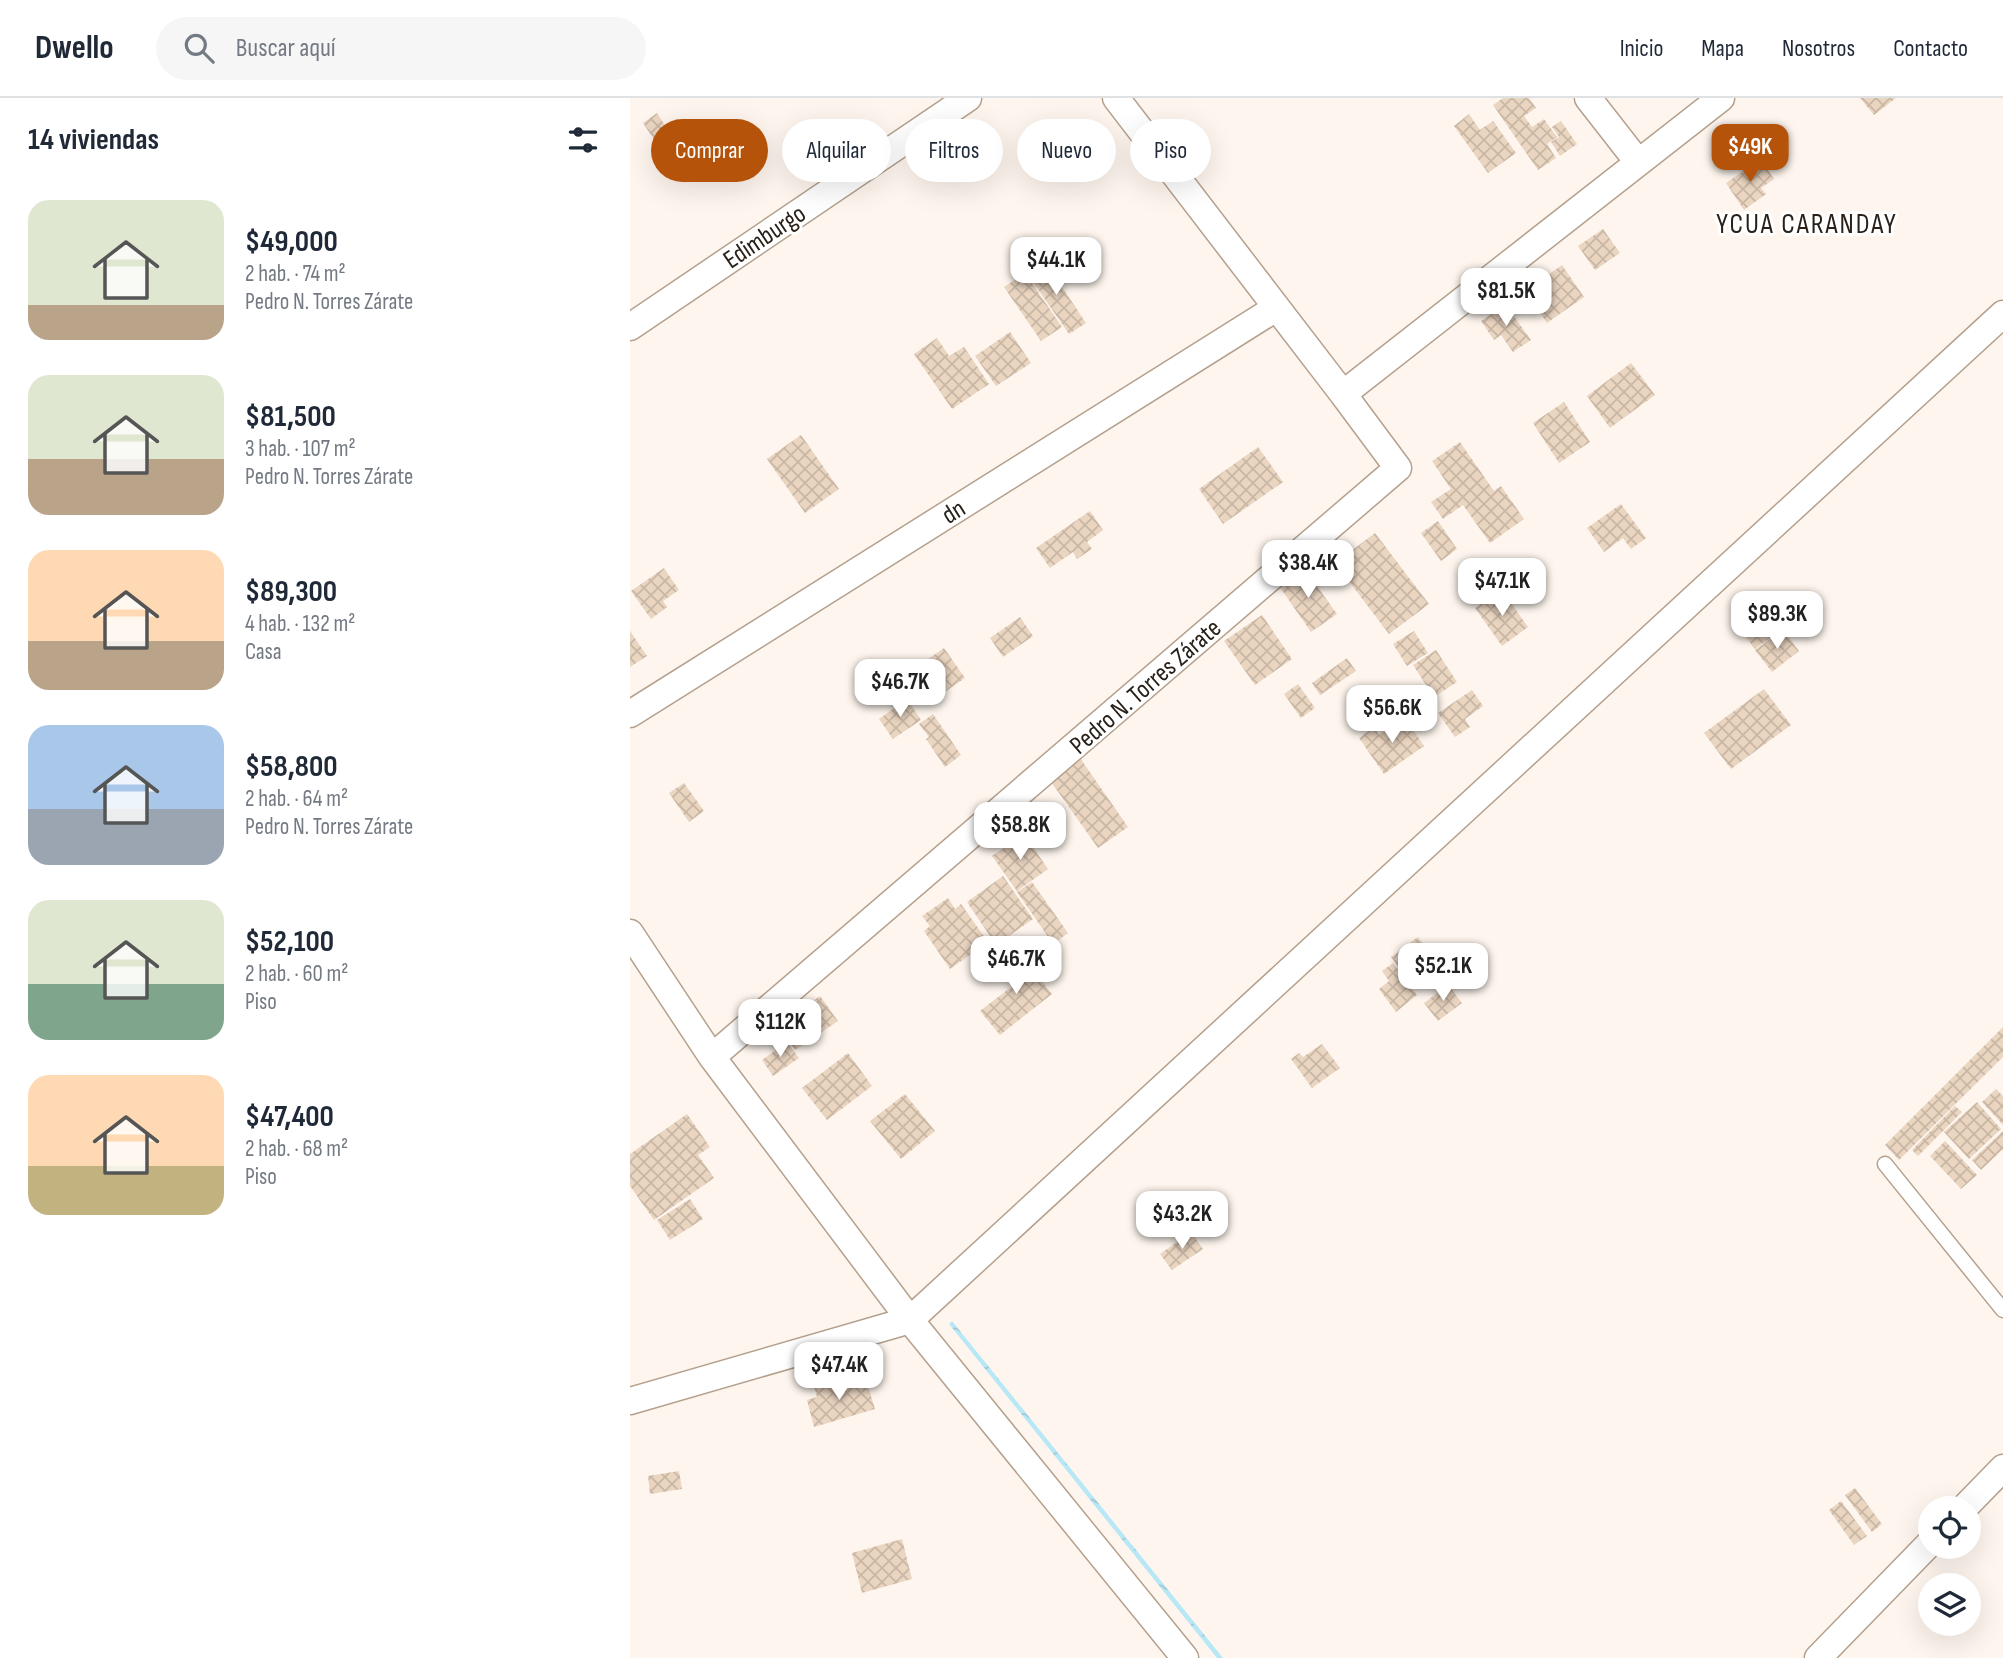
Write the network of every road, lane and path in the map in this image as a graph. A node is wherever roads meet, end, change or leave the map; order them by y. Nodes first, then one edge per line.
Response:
1 (968, 98) edge
2 (1116, 98) edge
3 (1588, 98) edge
4 (1721, 98) edge
5 (1638, 162) junction
6 (1276, 308) junction
7 (2003, 314) edge
8 (630, 327) edge
9 (1343, 394) junction
10 (630, 714) edge
11 (630, 933) edge
12 (712, 1057) junction
13 (1885, 1164) dead end
14 (2003, 1310) edge
15 (909, 1320) junction
16 (630, 1401) edge
17 (2003, 1468) edge
18 (1976, 1496) edge
19 (1918, 1555) edge
20 (1185, 1658) edge
21 (1818, 1658) edge

1 - 8 street, Edimburgo
2 - 6 street
3 - 5 street
4 - 5 street
5 - 9 street
6 - 9 street
6 - 10 street, dn
7 - 15 street
9 - 12 street, Pedro N. Torres Zárate
11 - 12 street
12 - 15 street
13 - 14 lane
15 - 16 street
15 - 20 street
17 - 18 street
19 - 21 street

